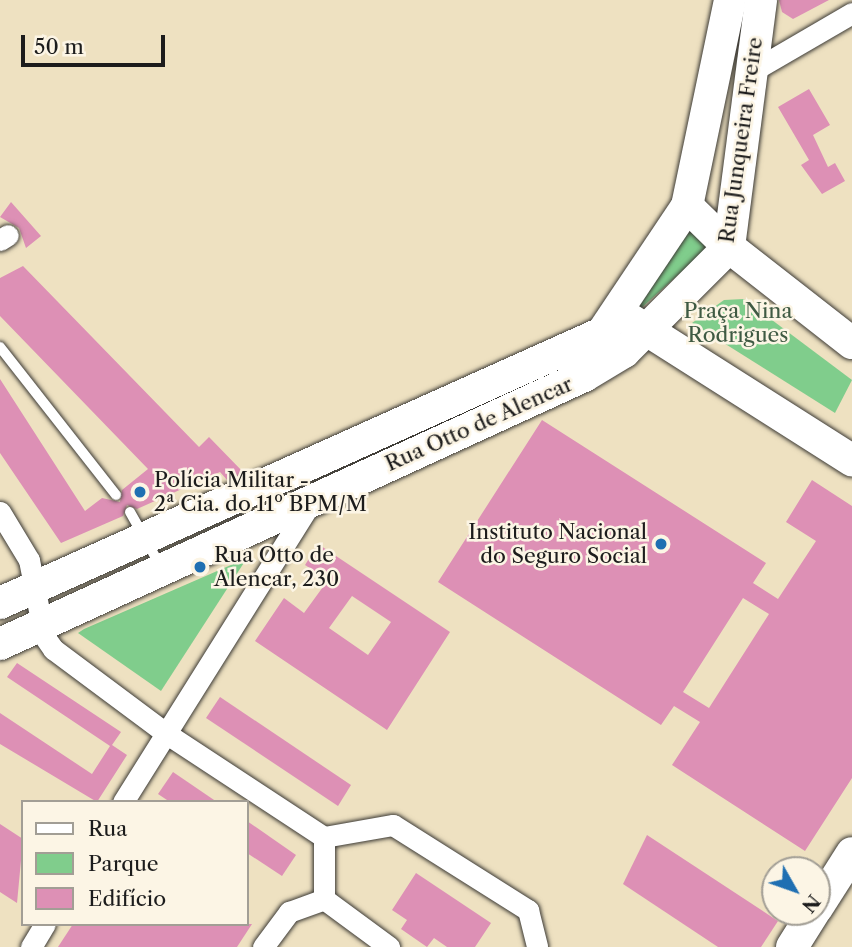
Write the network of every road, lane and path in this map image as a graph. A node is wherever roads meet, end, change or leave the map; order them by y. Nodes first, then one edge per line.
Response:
1 (730, 0) edge
2 (761, 0) edge
3 (852, 13) edge
4 (749, 73) junction
5 (687, 206) junction
6 (729, 247) junction
7 (621, 313) junction
8 (647, 332) junction
9 (852, 343) edge
10 (0, 347) edge
11 (852, 460) edge
12 (116, 495) dead end
13 (315, 498) junction
14 (0, 512) edge
15 (139, 524) junction
16 (161, 567) junction
17 (37, 586) junction
18 (0, 603) edge
19 (42, 625) junction
20 (0, 644) edge
21 (167, 734) junction
22 (124, 800) edge
23 (324, 837) junction
24 (852, 853) edge
25 (831, 886) edge
26 (324, 899) junction
27 (44, 926) edge
28 (805, 926) edge
29 (31, 947) edge
30 (263, 947) edge
31 (389, 947) edge
32 (537, 947) edge
33 (792, 947) edge

1 - 5 main road, Rua Junqueira Freire
2 - 4 main road, Rua Junqueira Freire
3 - 4 street
4 - 6 main road, Rua Junqueira Freire
5 - 6 main road
5 - 7 main road, Rua Junqueira Freire
6 - 8 main road, Rua Junqueira Freire
6 - 9 main road
7 - 8 main road
7 - 15 main road, Rua Otto de Alencar
8 - 11 main road
8 - 13 main road, Rua Otto de Alencar
10 - 12 lane
13 - 16 main road, Rua Otto de Alencar
13 - 21 street
14 - 17 street
15 - 16 lane
15 - 17 main road, Rua Otto de Alencar
16 - 19 main road, Rua Otto de Alencar
17 - 18 main road, Rua Otto de Alencar
17 - 19 street
19 - 20 main road, Rua Otto de Alencar
19 - 21 street
21 - 22 street
21 - 23 street
23 - 26 street
23 - 32 street
24 - 25 main road
26 - 30 street
26 - 31 street
27 - 29 street
28 - 33 main road

